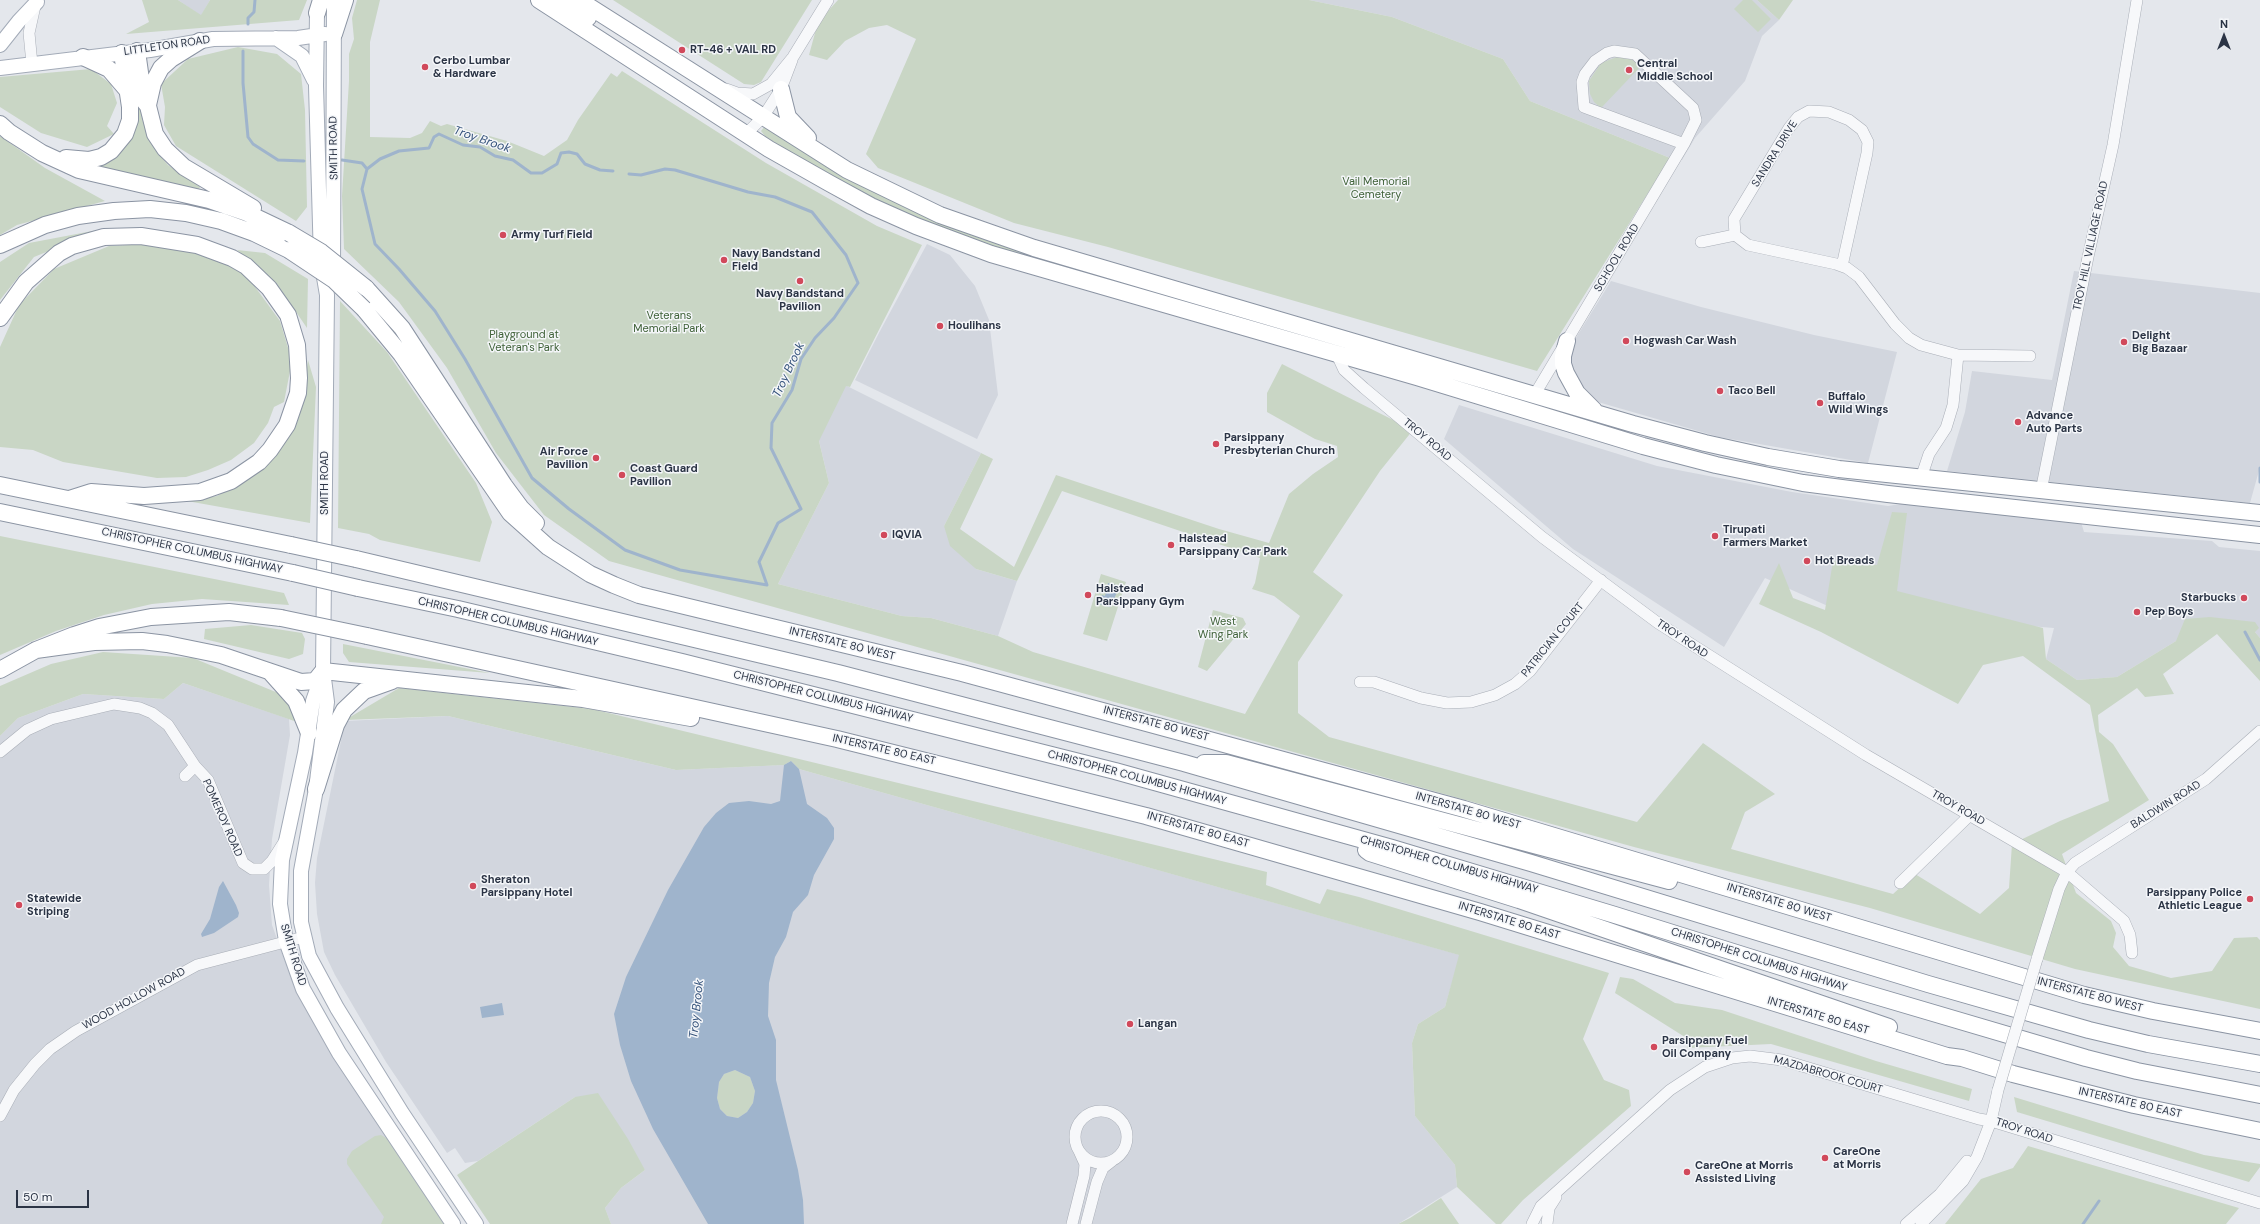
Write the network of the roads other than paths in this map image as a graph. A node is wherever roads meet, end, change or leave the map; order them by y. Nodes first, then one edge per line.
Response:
1 (334, 0) edge
2 (345, 0) edge
3 (540, 0) edge
4 (560, 0) edge
5 (580, 0) edge
6 (828, 0) edge
7 (2137, 0) edge
8 (38, 1) edge
9 (319, 4) edge
10 (317, 34) junction
11 (334, 34) junction
12 (275, 37) junction
13 (200, 41) junction
14 (0, 45) edge
15 (129, 52) junction
16 (83, 57) junction
17 (793, 57) junction
18 (677, 62) junction
19 (32, 64) junction
20 (0, 68) edge
21 (710, 84) junction
22 (316, 86) junction
23 (782, 89) junction
24 (128, 91) junction
25 (148, 106) junction
26 (762, 117) junction
27 (5, 128) edge
28 (747, 133) junction
29 (1684, 144) junction
30 (847, 170) junction
31 (289, 233) junction
32 (1735, 235) junction
33 (1701, 242) dead end
34 (0, 246) edge
35 (1842, 266) junction
36 (327, 296) junction
37 (0, 318) edge
38 (1567, 341) junction
39 (1337, 354) junction
40 (1958, 355) junction
41 (2030, 356) dead end
42 (1417, 377) junction
43 (1535, 394) junction
44 (1597, 412) junction
45 (1921, 478) junction
46 (0, 485) edge
47 (2041, 491) junction
48 (69, 499) junction
49 (0, 512) edge
50 (2260, 513) edge
51 (2252, 534) edge
52 (2260, 539) edge
53 (1601, 580) junction
54 (673, 602) junction
55 (36, 650) junction
56 (0, 670) edge
57 (323, 671) junction
58 (270, 672) junction
59 (407, 679) junction
60 (1360, 682) dead end
61 (754, 720) junction
62 (2260, 731) edge
63 (309, 733) junction
64 (0, 752) edge
65 (1184, 762) junction
66 (195, 766) junction
67 (185, 776) dead end
68 (316, 789) junction
69 (1970, 815) junction
70 (1353, 837) junction
71 (285, 842) junction
72 (2067, 872) junction
73 (1900, 882) dead end
74 (1882, 935) junction
75 (304, 937) junction
76 (286, 941) junction
77 (2132, 953) dead end
78 (2260, 1031) edge
79 (1962, 1058) junction
80 (2260, 1064) edge
81 (2260, 1095) edge
82 (0, 1116) edge
83 (1991, 1121) junction
84 (2260, 1131) edge
85 (1080, 1152) junction
86 (1112, 1160) junction
87 (1562, 1188) junction
88 (2260, 1203) edge
89 (453, 1224) edge
90 (476, 1224) edge
91 (1072, 1224) edge
92 (1086, 1224) edge
93 (1532, 1224) edge
94 (1547, 1224) edge
95 (1906, 1224) edge
96 (1921, 1224) edge

1 - 11 main road, SMITH ROAD
2 - 11 highway
3 - 28 highway
4 - 18 highway
5 - 18 highway
6 - 17 street
7 - 47 street, TROY HILL VILLIAGE ROAD
8 - 14 main road
8 - 19 street
9 - 10 main road, SMITH ROAD
10 - 11 main road, LITTLETON ROAD
10 - 12 main road, LITTLETON ROAD
10 - 22 main road, SMITH ROAD
11 - 36 main road, SMITH ROAD
12 - 13 main road, LITTLETON ROAD
12 - 22 main road
13 - 15 main road, LITTLETON ROAD
13 - 25 highway
15 - 16 main road, LITTLETON ROAD
15 - 24 highway
15 - 25 highway
16 - 19 main road, LITTLETON ROAD
16 - 24 highway
17 - 21 street
17 - 23 street
18 - 21 highway
19 - 20 main road, LITTLETON ROAD
21 - 26 highway
22 - 36 main road, SMITH ROAD
23 - 26 street
23 - 30 highway
24 - 27 highway
25 - 31 highway
26 - 28 street
26 - 30 highway
27 - 31 highway
28 - 39 highway
29 - 29 street, SCHOOL ROAD
29 - 38 street, SCHOOL ROAD
30 - 43 highway
31 - 54 highway, bridge
32 - 33 street
32 - 35 street
32 - 35 street, SANDRA DRIVE
34 - 54 highway, bridge
35 - 40 street
36 - 57 main road, SMITH ROAD
37 - 48 highway
38 - 43 street, SCHOOL ROAD
38 - 44 highway
39 - 42 highway
39 - 53 street, TROY ROAD
40 - 41 street
40 - 45 street
42 - 43 highway
42 - 51 highway
43 - 44 highway
44 - 45 highway
45 - 47 highway
46 - 48 highway
47 - 50 highway
48 - 65 highway, bridge
49 - 70 highway, CHRISTOPHER COLUMBUS HIGHWAY, bridge
51 - 52 highway
53 - 60 street, PATRICIAN COURT
53 - 69 street, TROY ROAD
54 - 74 highway, INTERSTATE 80 WEST
55 - 56 highway
55 - 58 highway
55 - 61 highway, INTERSTATE 80 EAST, bridge
57 - 58 highway
57 - 59 highway
57 - 63 main road, SMITH ROAD
57 - 68 main road, SMITH ROAD
58 - 63 highway
59 - 61 highway
59 - 68 highway
61 - 79 highway, INTERSTATE 80 EAST
62 - 72 street, BALDWIN ROAD
63 - 71 main road, SMITH ROAD
64 - 66 street, POMEROY ROAD
65 - 74 highway
65 - 80 highway
66 - 67 street, POMEROY ROAD
66 - 71 street, POMEROY ROAD
68 - 75 main road, SMITH ROAD
69 - 72 street, TROY ROAD
69 - 73 street
70 - 79 highway
70 - 81 highway, CHRISTOPHER COLUMBUS HIGHWAY
71 - 76 main road, SMITH ROAD
72 - 77 street, TROY ROAD
72 - 83 street, TROY ROAD, bridge
74 - 78 highway, INTERSTATE 80 WEST
75 - 76 street, WOOD HOLLOW ROAD
75 - 90 main road, SMITH ROAD
76 - 82 street, WOOD HOLLOW ROAD
76 - 89 main road, SMITH ROAD
79 - 84 highway, INTERSTATE 80 EAST
83 - 87 street, MAZDABROOK COURT
83 - 88 street, TROY ROAD
83 - 95 street
83 - 96 street
85 - 86 street
85 - 86 street
85 - 91 street
86 - 92 street
87 - 93 street, MAZDABROOK COURT
87 - 94 street, MAZDABROOK COURT

